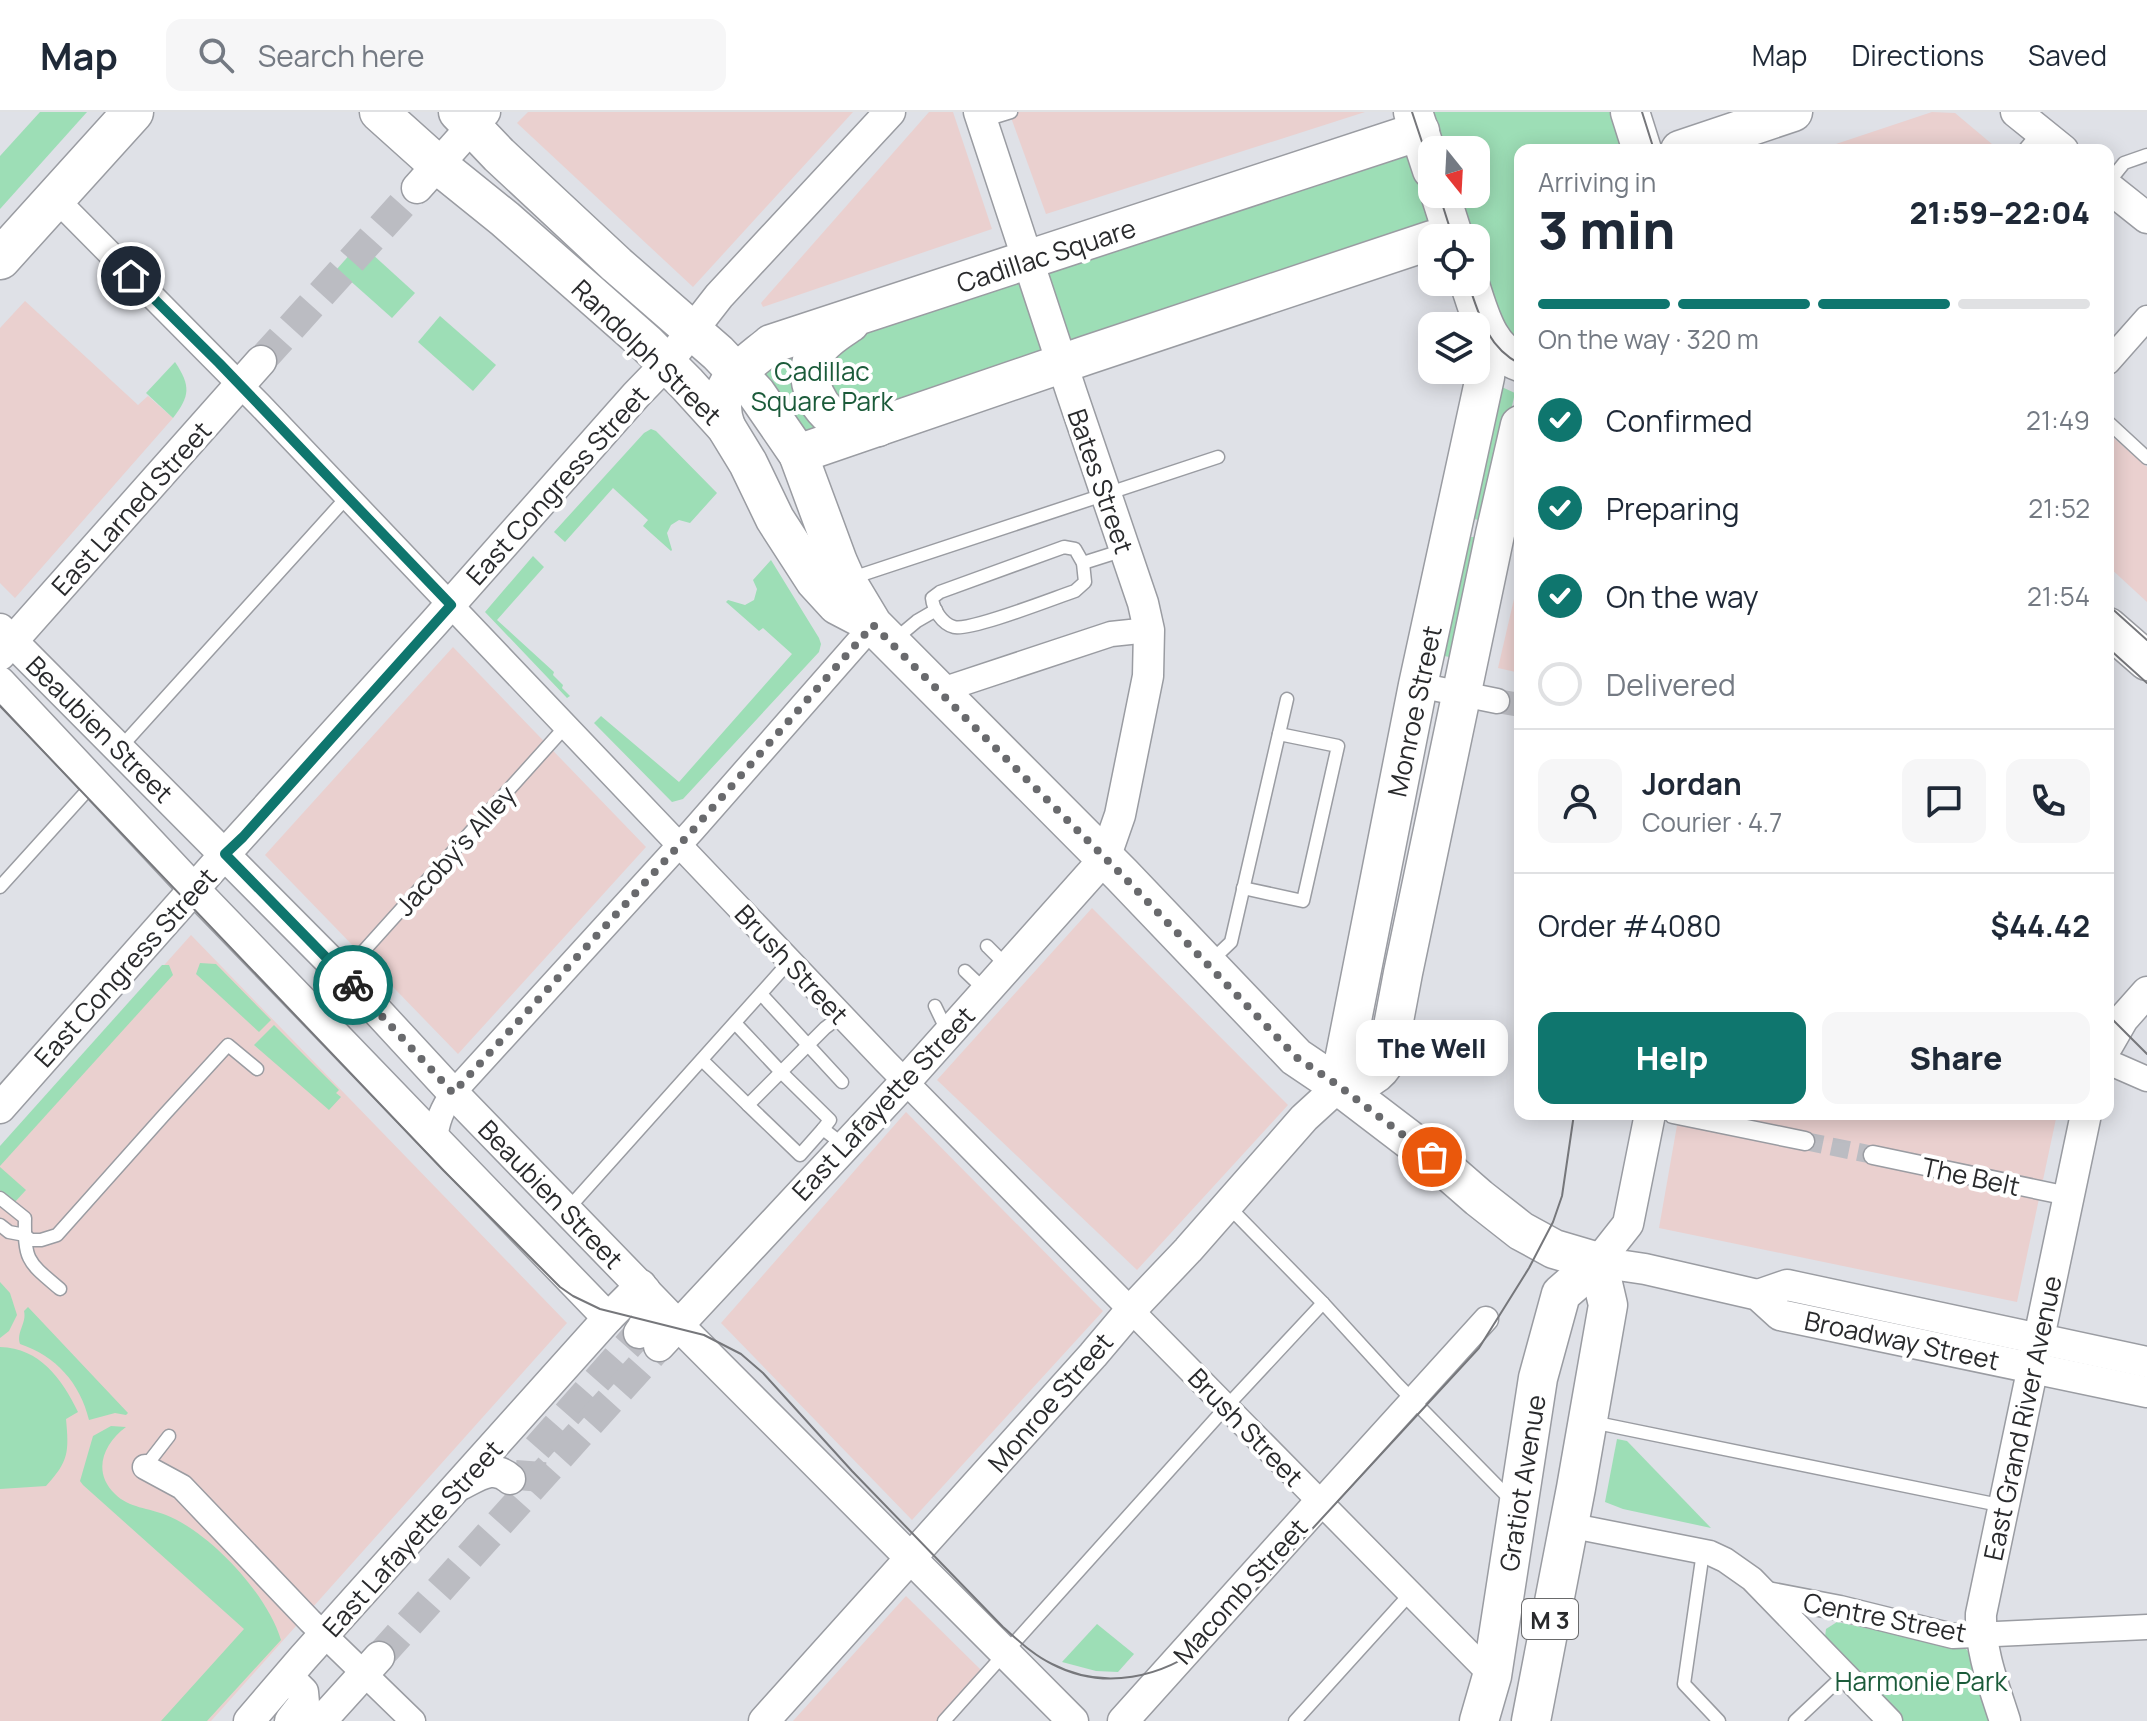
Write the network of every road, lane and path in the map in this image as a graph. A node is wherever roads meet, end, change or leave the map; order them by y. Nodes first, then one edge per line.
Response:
1 (133, 112) edge
2 (380, 112) edge
3 (416, 112) edge
4 (890, 112) edge
5 (1011, 112) edge
6 (1630, 112) edge
7 (1793, 112) edge
8 (2016, 112) edge
9 (981, 116) edge
10 (472, 117) edge
11 (1416, 122) edge
12 (1640, 144) edge
13 (1698, 144) edge
14 (2043, 144) edge
15 (2147, 155) edge
16 (428, 176) junction
17 (2114, 177) edge
18 (536, 190) junction
19 (2114, 190) edge
20 (55, 198) junction
21 (2147, 218) edge
22 (505, 219) junction
23 (1418, 246) edge
24 (0, 259) edge
25 (1028, 261) junction
26 (866, 313) junction
27 (2147, 318) edge
28 (691, 331) junction
29 (1490, 338) edge
30 (2114, 355) edge
31 (1514, 359) edge
32 (261, 361) tunnel mouth
33 (666, 364) junction
34 (1062, 364) junction
35 (737, 372) junction
36 (1483, 384) edge
37 (241, 386) junction
38 (726, 427) junction
39 (878, 427) junction
40 (2114, 428) edge
41 (1514, 451) edge
42 (798, 454) junction
43 (1218, 457) dead end
44 (2147, 458) edge
45 (1106, 494) junction
46 (347, 497) junction
47 (1453, 524) junction
48 (1495, 534) junction
49 (1124, 550) junction
50 (1083, 563) junction
51 (846, 580) junction
52 (451, 605) junction
53 (936, 610) junction
54 (1149, 630) junction
55 (2114, 632) edge
56 (882, 634) junction
57 (4, 642) edge
58 (2147, 661) edge
59 (0, 682) edge
60 (1418, 685) junction
61 (939, 691) junction
62 (1480, 697) junction
63 (1287, 699) dead end
64 (566, 726) junction
65 (1279, 734) junction
66 (120, 748) junction
67 (94, 783) junction
68 (679, 845) junction
69 (225, 854) junction
70 (1105, 858) junction
71 (0, 887) edge
72 (1243, 888) junction
73 (195, 890) junction
74 (274, 904) junction
75 (234, 931) junction
76 (789, 962) junction
77 (1207, 965) junction
78 (343, 974) junction
79 (2147, 992) edge
80 (761, 994) junction
81 (841, 1016) junction
82 (735, 1023) junction
83 (2114, 1035) edge
84 (808, 1045) junction
85 (702, 1060) junction
86 (2114, 1065) edge
87 (257, 1069) dead end
88 (781, 1072) junction
89 (2147, 1079) edge
90 (842, 1082) dead end
91 (905, 1082) junction
92 (1339, 1086) junction
93 (453, 1093) junction
94 (748, 1105) junction
95 (0, 1108) edge
96 (1649, 1120) edge
97 (1702, 1120) edge
98 (2085, 1120) edge
99 (834, 1137) junction
100 (435, 1140) junction
101 (1805, 1141) tunnel mouth
102 (1873, 1155) tunnel mouth
103 (2068, 1196) junction
104 (0, 1198) edge
105 (1228, 1206) junction
106 (567, 1210) junction
107 (0, 1225) edge
108 (25, 1235) junction
109 (601, 1244) junction
110 (1598, 1262) junction
111 (568, 1277) junction
112 (643, 1288) junction
113 (60, 1289) dead end
114 (1323, 1303) junction
115 (1131, 1310) junction
116 (608, 1318) junction
117 (1486, 1319) dead end
118 (659, 1335) junction
119 (2036, 1354) junction
120 (2147, 1362) edge
121 (2147, 1392) edge
122 (1412, 1399) junction
123 (1227, 1406) junction
124 (1587, 1422) junction
125 (169, 1436) dead end
126 (145, 1467) joint
127 (510, 1479) dead end
128 (460, 1485) junction
129 (1319, 1503) junction
130 (2004, 1506) junction
131 (1518, 1507) junction
132 (1568, 1525) junction
133 (1703, 1552) junction
134 (911, 1559) junction
135 (1410, 1594) junction
136 (1767, 1594) junction
137 (2147, 1627) edge
138 (324, 1635) junction
139 (1980, 1635) junction
140 (1005, 1653) junction
141 (372, 1665) junction
142 (1845, 1674) junction
143 (1492, 1676) junction
144 (288, 1677) junction
145 (1534, 1719) edge
146 (249, 1721) edge
147 (290, 1721) edge
148 (321, 1721) edge
149 (413, 1721) edge
150 (764, 1721) edge
151 (944, 1721) edge
152 (1073, 1721) edge
153 (1123, 1721) edge
154 (1295, 1721) edge
155 (1479, 1721) edge
156 (1719, 1721) edge
157 (1795, 1721) edge
158 (1890, 1721) edge
159 (2005, 1721) edge

1 - 20 highway
2 - 3 main road
2 - 16 main road, Randolph Street
4 - 28 street, East Congress Street
5 - 9 lane
6 - 12 main road
7 - 13 main road
8 - 14 street
9 - 25 street, Bates Street
10 - 16 street
10 - 18 main road, Randolph Street
11 - 25 main road, Cadillac Square
15 - 17 lane
16 - 22 main road, Randolph Street
18 - 22 main road
18 - 28 main road, Randolph Street
19 - 21 street
20 - 24 highway
20 - 37 street, Brush Street
22 - 33 main road, Randolph Street
23 - 34 main road
25 - 26 main road, Cadillac Square
25 - 34 street, Bates Street
26 - 35 main road, Cadillac Square
26 - 39 main road
27 - 30 street
28 - 33 street, East Congress Street
28 - 35 main road, Randolph Street
29 - 31 main road
32 - 37 street, East Larned Street
33 - 38 main road, Randolph Street
33 - 52 street, East Congress Street
34 - 39 main road
34 - 45 street, Bates Street
35 - 38 main road, Cadillac Square
35 - 42 main road, Randolph Street
36 - 47 main road, Monroe Street
37 - 46 street, Brush Street
37 - 57 street, East Larned Street
38 - 56 main road, Randolph Street
39 - 42 main road
40 - 44 lane
41 - 48 main road, Monroe Street
42 - 51 main road, Randolph Street
43 - 45 lane
45 - 49 street, Bates Street
45 - 51 lane
46 - 52 street, Brush Street
46 - 66 lane
47 - 48 main road
47 - 60 main road, Monroe Street
48 - 62 main road, Monroe Street
49 - 50 lane
49 - 54 street, Bates Street
50 - 53 lane
50 - 53 lane
51 - 56 main road, Randolph Street
52 - 64 street, Brush Street
52 - 69 street, East Congress Street
53 - 56 lane
54 - 61 street
54 - 70 street, Bates Street
55 - 58 main road
56 - 61 main road, Randolph Street
56 - 68 street
57 - 66 street, Beaubien Street
59 - 67 street, Beaubien Street
60 - 62 street
60 - 92 main road, Monroe Street
61 - 70 main road, Randolph Street
62 - 92 main road, Monroe Street
63 - 65 lane
64 - 68 street, Brush Street
64 - 78 lane, Jacoby's Alley
65 - 72 lane
65 - 72 lane
66 - 69 street, Beaubien Street
67 - 71 lane
67 - 73 street, Beaubien Street
68 - 76 street, Brush Street
68 - 93 street
69 - 73 street, East Congress Street
69 - 74 street, Beaubien Street
70 - 77 main road, Randolph Street
70 - 91 street, East Lafayette Street
72 - 77 lane
73 - 75 street, Beaubien Street
73 - 95 street, East Congress Street
74 - 75 street
74 - 78 street, Beaubien Street
75 - 100 street, Beaubien Street
76 - 80 lane
76 - 81 street, Brush Street
77 - 92 main road, Randolph Street
78 - 93 street, Beaubien Street
79 - 83 street
80 - 82 lane
80 - 84 lane
81 - 84 lane
81 - 91 street, Brush Street
82 - 85 lane
82 - 88 lane
84 - 88 lane
84 - 90 lane
85 - 94 lane
85 - 106 lane
86 - 89 street
87 - 108 lane
88 - 94 lane
88 - 99 lane
91 - 99 street, East Lafayette Street
91 - 115 street, Brush Street
92 - 105 street, Monroe Street
92 - 110 main road, Randolph Street
93 - 100 street
93 - 106 street, Beaubien Street
94 - 99 lane
96 - 110 street, Gratiot Avenue / M 3
97 - 101 street
98 - 103 street, East Grand River Avenue
99 - 118 street, East Lafayette Street
100 - 111 street, Beaubien Street
102 - 103 street, The Belt
103 - 119 street, East Grand River Avenue
104 - 108 lane
105 - 114 lane
105 - 115 street, Monroe Street
106 - 109 street, Beaubien Street
107 - 108 lane
108 - 113 lane
109 - 111 street
109 - 112 street, Beaubien Street
110 - 119 street, Broadway Street
110 - 124 main road, Gratiot Avenue / M 3
110 - 131 main road, Gratiot Avenue / M 3
111 - 116 street, Beaubien Street
112 - 116 street, East Lafayette Street
112 - 118 street
114 - 122 lane
114 - 123 lane
115 - 123 street, Brush Street
115 - 134 street, Monroe Street
116 - 128 street, East Lafayette Street
117 - 122 street, Macomb Street
118 - 134 street
119 - 120 street, Broadway Street
119 - 121 street, Broadway Street
119 - 130 street, East Grand River Avenue
122 - 129 street, Macomb Street
122 - 131 lane
123 - 129 street, Brush Street
123 - 140 lane
124 - 130 lane
124 - 132 main road, Gratiot Avenue / M 3
125 - 126 lane
126 - 138 street
127 - 128 street
128 - 138 street, East Lafayette Street
129 - 135 street, Brush Street
129 - 153 street, Macomb Street
130 - 139 street, East Grand River Avenue
131 - 143 main road, Gratiot Avenue / M 3
132 - 133 street
132 - 145 main road, Gratiot Avenue / M 3
133 - 136 street
133 - 156 lane
134 - 140 street
134 - 150 street, Monroe Street
135 - 143 street, Brush Street
135 - 154 lane
136 - 139 street, Centre Street
136 - 142 street
137 - 139 street, Centre Street
138 - 141 street
138 - 144 street, East Lafayette Street
139 - 159 street, East Grand River Avenue
140 - 151 lane
140 - 152 street
141 - 148 street
141 - 149 street
142 - 157 lane
142 - 158 street
143 - 145 street, Brush Street
143 - 155 main road, Gratiot Avenue / M 3
144 - 146 street, East Lafayette Street
144 - 147 street

